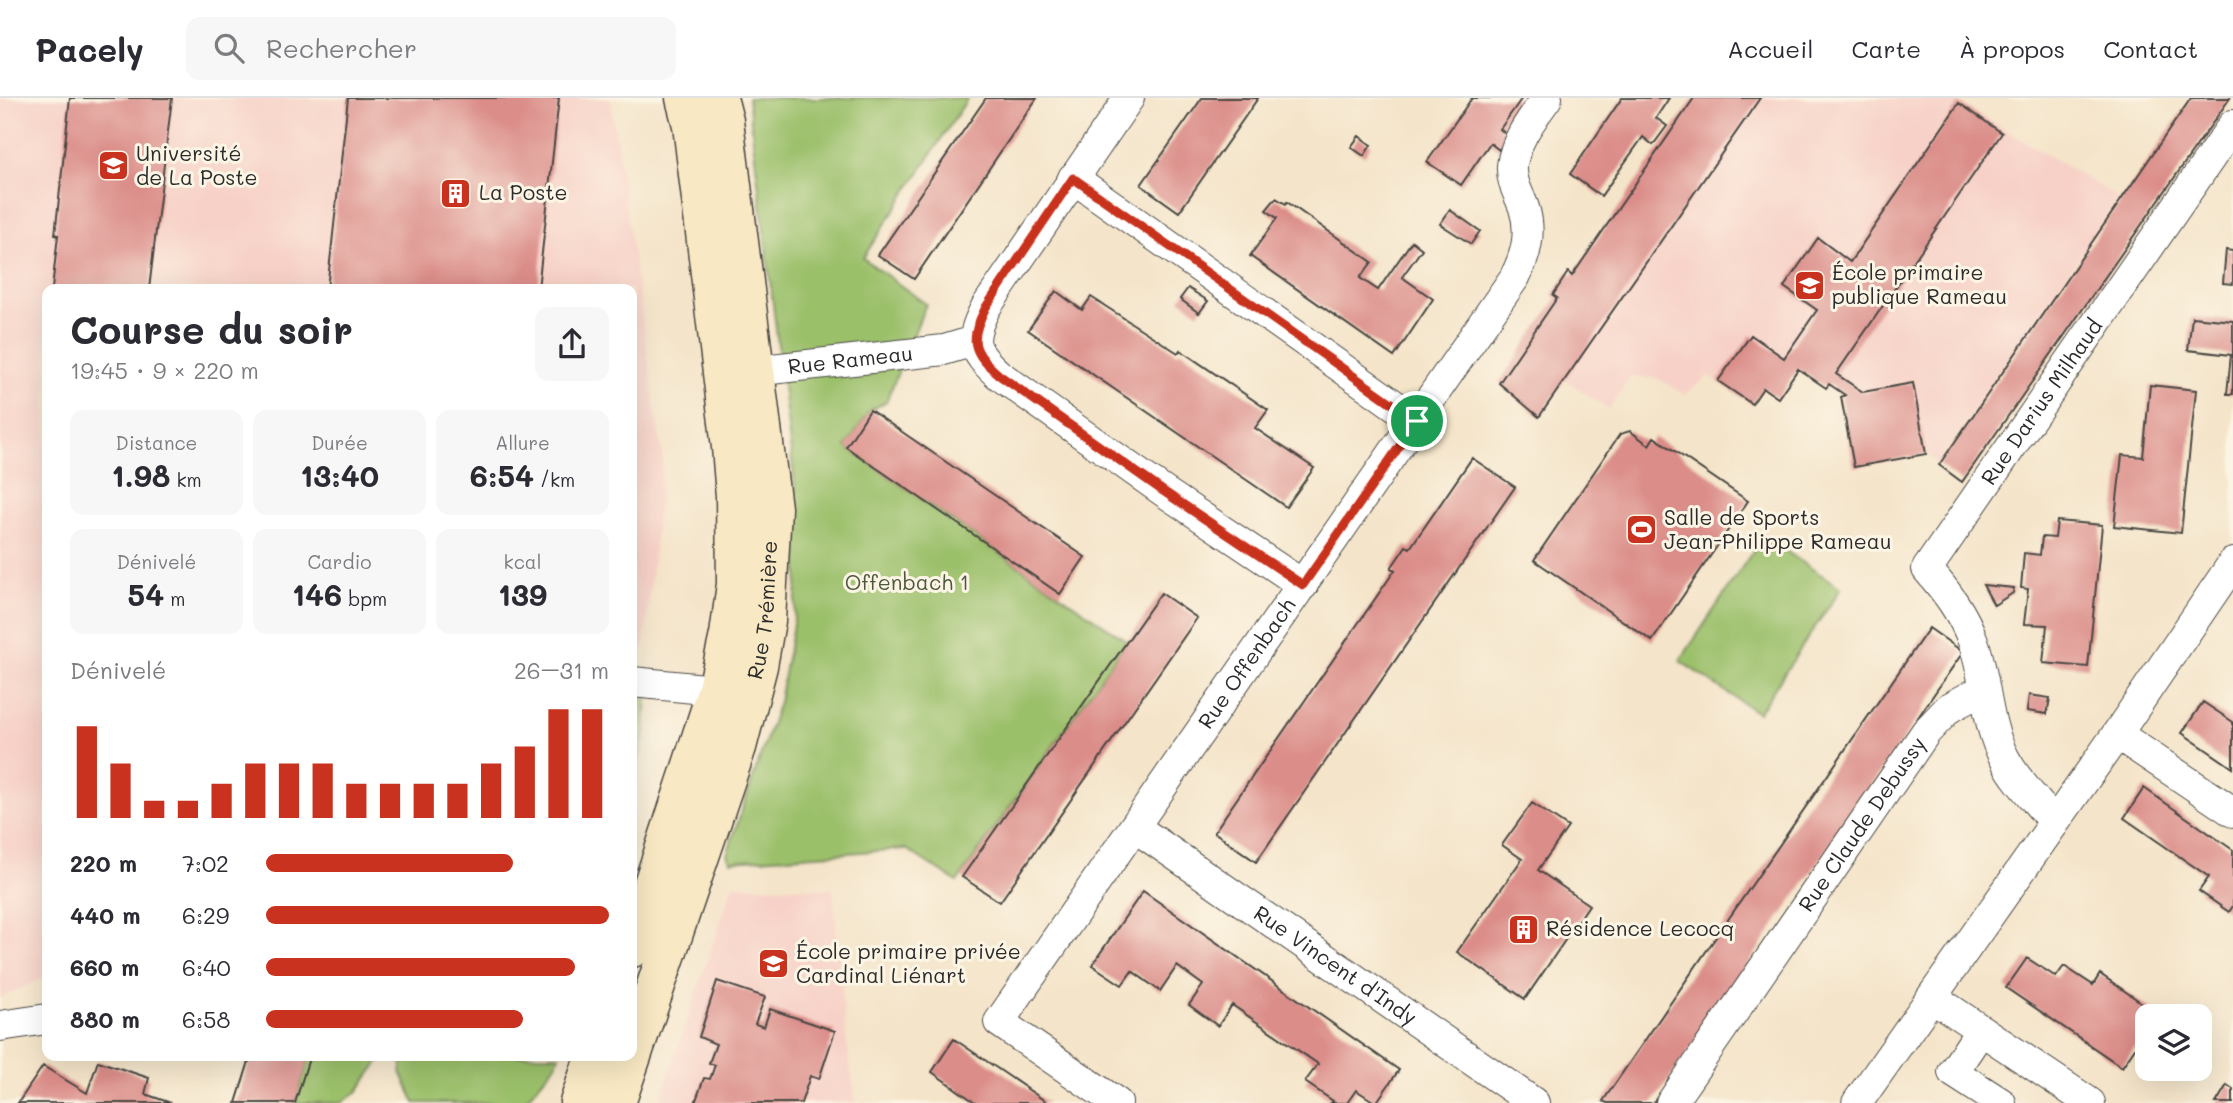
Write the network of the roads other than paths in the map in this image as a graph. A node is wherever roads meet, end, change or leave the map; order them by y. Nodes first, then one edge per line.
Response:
1 (685, 98) edge
2 (718, 98) edge
3 (1129, 98) edge
4 (1546, 98) edge
5 (2233, 125) edge
6 (1073, 178) junction
7 (974, 341) junction
8 (739, 373) junction
9 (1417, 421) junction
10 (2233, 563) edge
11 (1303, 585) junction
12 (637, 682) edge
13 (1984, 689) junction
14 (734, 692) junction
15 (2117, 734) junction
16 (2233, 812) edge
17 (2054, 823) junction
18 (1136, 828) junction
19 (637, 935) edge
20 (1932, 997) junction
21 (42, 1020) edge
22 (0, 1026) edge
23 (1981, 1030) junction
24 (637, 1041) edge
25 (593, 1061) edge
26 (630, 1061) edge
27 (1502, 1094) edge
28 (579, 1103) edge
29 (616, 1103) edge
30 (1116, 1103) edge
31 (1534, 1103) edge
32 (1671, 1103) edge
33 (1857, 1103) edge
34 (2001, 1103) edge
35 (2090, 1103) edge

1 - 8 main road, Rue Trémière
2 - 8 main road, Rue Trémière
3 - 6 street
4 - 9 street, Rue Offenbach
5 - 13 street, Rue Darius Milhaud
6 - 7 street
6 - 9 street
7 - 8 street, Rue Rameau
7 - 11 street
8 - 14 main road, Rue Trémière
9 - 11 street, Rue Offenbach
10 - 15 street
11 - 18 street, Rue Offenbach
12 - 14 street
13 - 17 street
13 - 32 street, Rue Claude Debussy
14 - 19 main road, Rue Trémière
14 - 24 main road, Rue Trémière
15 - 16 street
15 - 17 street
17 - 20 street
18 - 27 street, Rue Vincent d'Indy
18 - 30 street, Rue Offenbach
20 - 23 street
20 - 33 street
21 - 22 street
23 - 34 street
23 - 35 street
25 - 28 main road
26 - 29 main road, Rue Trémière
27 - 31 street, Rue Vincent d'Indy

